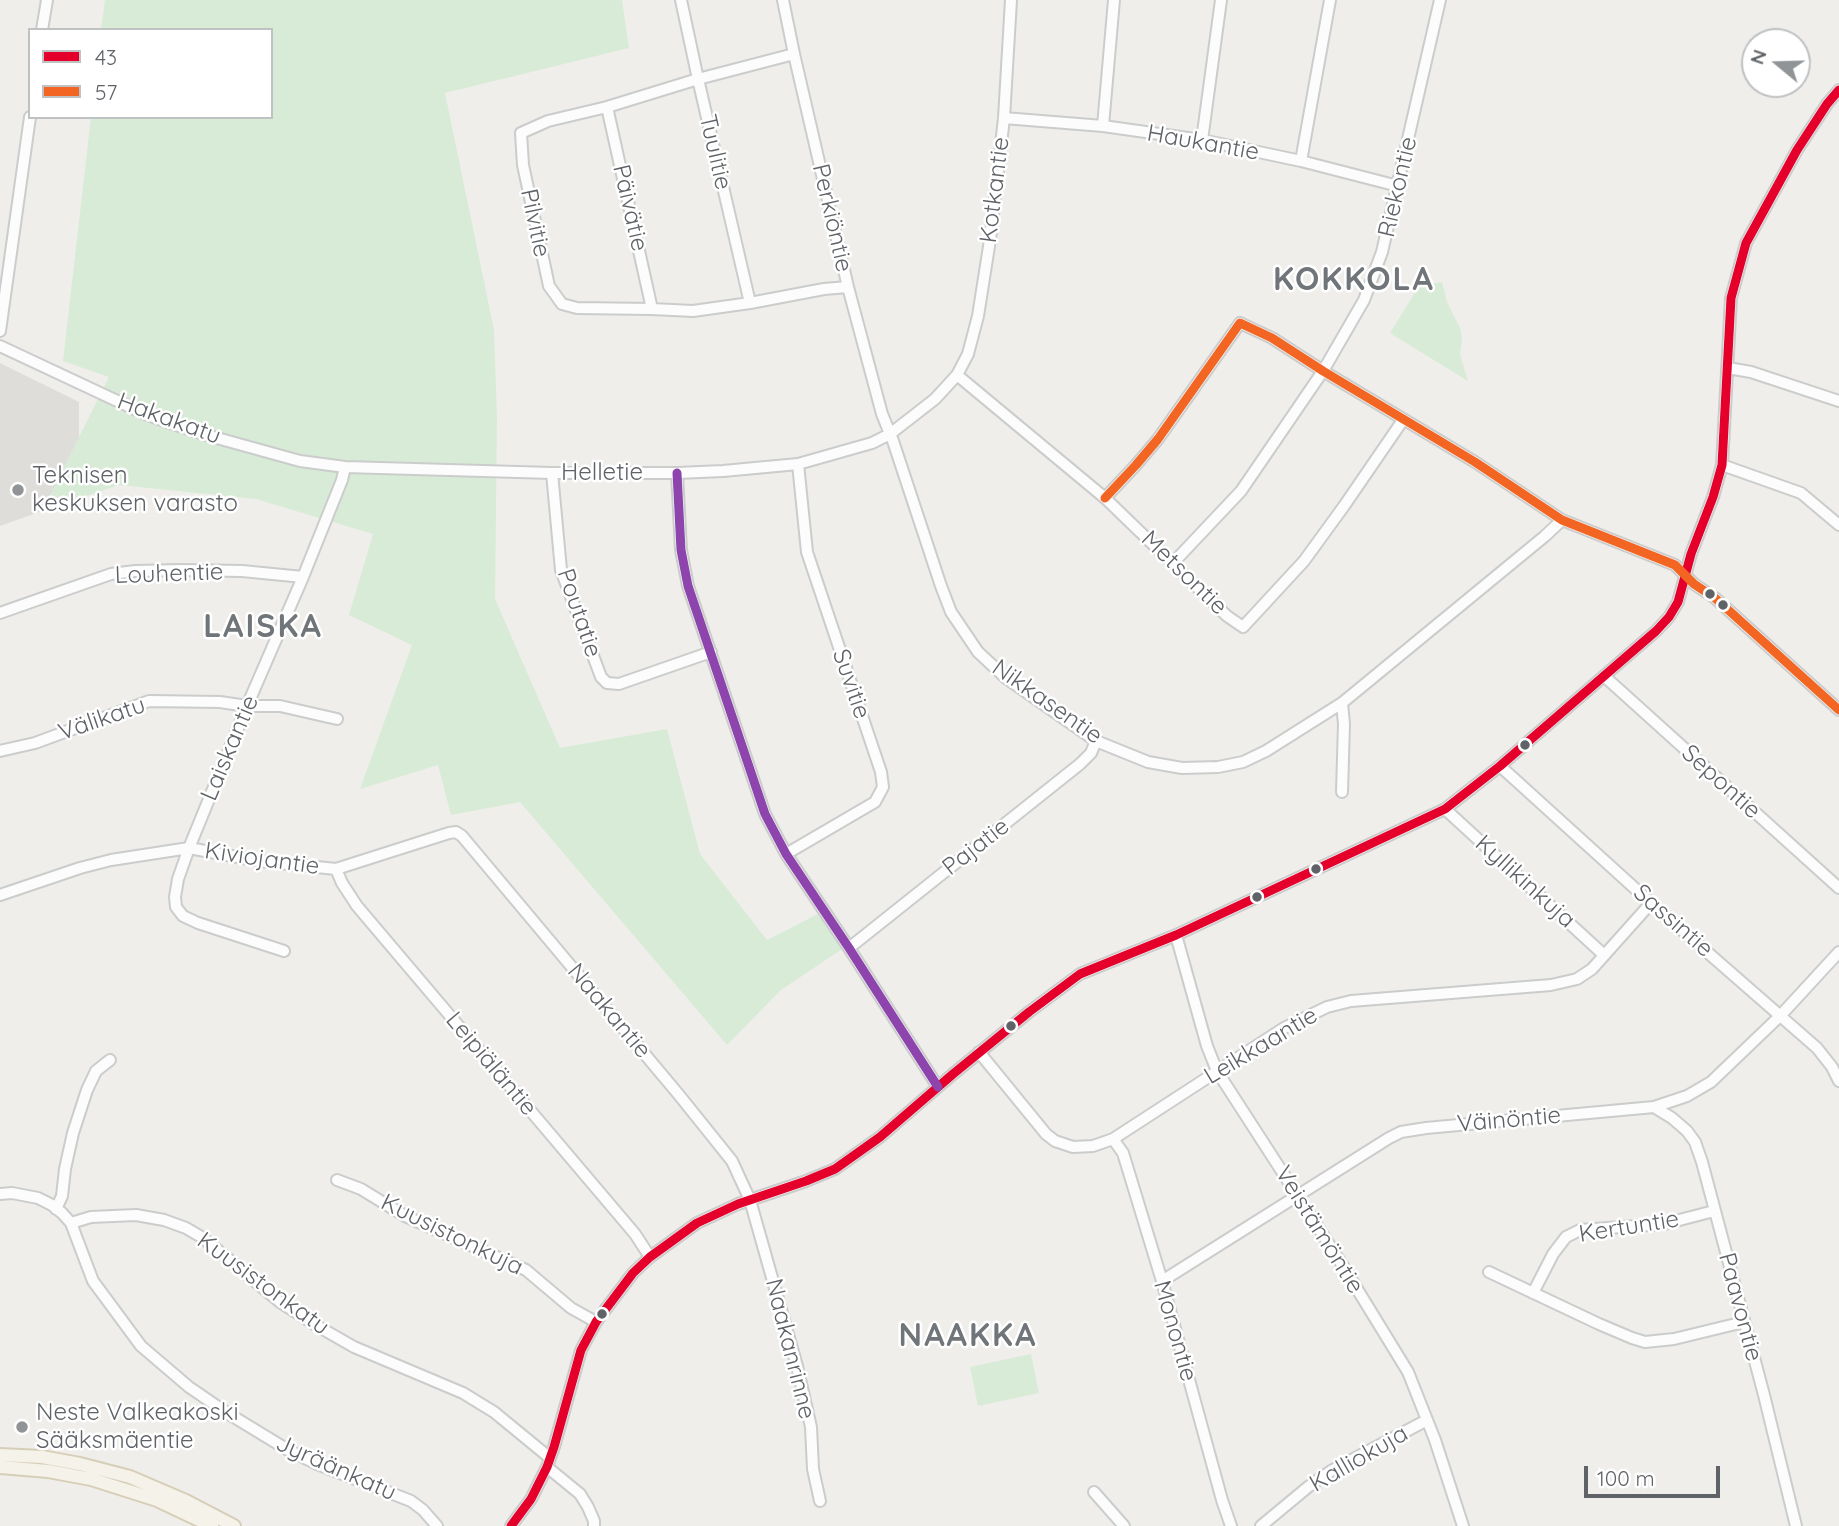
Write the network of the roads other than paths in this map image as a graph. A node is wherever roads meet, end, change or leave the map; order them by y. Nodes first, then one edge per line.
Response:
1 (47, 0) edge
2 (681, 0) edge
3 (783, 0) edge
4 (1011, 0) edge
5 (1114, 0) edge
6 (1221, 0) edge
7 (1330, 0) edge
8 (1440, 0) edge
9 (43, 28) edge
10 (793, 54) junction
11 (698, 79) junction
12 (1839, 90) edge
13 (607, 107) junction
14 (1004, 118) junction
15 (30, 119) edge
16 (1103, 126) junction
17 (1202, 140) junction
18 (1301, 161) junction
19 (1398, 186) junction
20 (848, 287) junction
21 (750, 303) junction
22 (652, 309) junction
23 (0, 331) edge
24 (0, 346) edge
25 (1728, 368) junction
26 (1323, 371) junction
27 (957, 375) junction
28 (1839, 401) edge
29 (1403, 420) junction
30 (890, 434) junction
31 (798, 464) junction
32 (1722, 465) junction
33 (345, 467) junction
34 (552, 473) junction
35 (677, 473) junction
36 (1105, 498) junction
37 (1562, 520) junction
38 (1839, 525) edge
39 (1173, 563) junction
40 (1686, 576) junction
41 (303, 577) junction
42 (0, 613) edge
43 (711, 652) junction
44 (1604, 676) junction
45 (1342, 703) junction
46 (247, 706) junction
47 (1839, 710) edge
48 (337, 719) dead end
49 (1096, 741) junction
50 (0, 751) edge
51 (1500, 766) junction
52 (1342, 792) dead end
53 (1445, 809) junction
54 (456, 832) joint
55 (188, 848) junction
56 (786, 855) junction
57 (336, 869) junction
58 (1839, 888) edge
59 (0, 895) edge
60 (1651, 903) junction
61 (1175, 935) junction
62 (849, 948) junction
63 (284, 951) dead end
64 (1839, 952) edge
65 (1604, 955) junction
66 (1781, 1015) junction
67 (979, 1052) junction
68 (110, 1060) dead end
69 (1217, 1071) junction
70 (1839, 1081) edge
71 (938, 1087) junction
72 (1654, 1107) junction
73 (1113, 1139) junction
74 (337, 1180) dead end
75 (0, 1194) edge
76 (1297, 1196) junction
77 (750, 1200) junction
78 (56, 1209) junction
79 (1714, 1211) junction
80 (71, 1223) junction
81 (650, 1256) junction
82 (1489, 1272) dead end
83 (1162, 1281) junction
84 (1533, 1293) junction
85 (596, 1322) junction
86 (1744, 1322) junction
87 (1427, 1420) junction
88 (0, 1455) edge
89 (549, 1462) junction
90 (0, 1467) edge
91 (1094, 1492) dead end
92 (820, 1501) dead end
93 (212, 1526) edge
94 (234, 1526) edge
95 (437, 1526) edge
96 (511, 1526) edge
97 (594, 1526) edge
98 (1124, 1526) edge
99 (1231, 1526) edge
100 (1261, 1526) edge
101 (1464, 1526) edge
102 (1796, 1526) edge

1 - 9 street
2 - 11 street, Tuulitie
3 - 10 street, Perkiöntie
4 - 14 street, Kotkantie
5 - 16 street
6 - 17 street
7 - 18 street
8 - 19 street, Riekontie
10 - 11 street, Pilvitie
10 - 20 street, Perkiöntie
11 - 13 street, Pilvitie
11 - 21 street, Tuulitie
12 - 25 street
13 - 22 street, Päivätie
13 - 22 street, Pilvitie
14 - 16 street, Haukantie
14 - 27 street, Kotkantie
15 - 23 street
16 - 17 street, Haukantie
17 - 18 street, Haukantie
18 - 19 street, Haukantie
19 - 26 street, Riekontie
20 - 21 street, Pilvitie
20 - 30 street, Perkiöntie
21 - 22 street, Pilvitie
24 - 33 street, Hakakatu
25 - 28 street
25 - 32 street
26 - 29 street
26 - 36 street
26 - 39 street, Riekontie
27 - 30 street, Helletie
27 - 36 street, Metsontie
29 - 37 street
29 - 39 street, Metsontie
30 - 31 street, Helletie
30 - 49 street, Nikkasentie
31 - 35 street, Helletie
31 - 56 street, Suvitie
32 - 38 street
32 - 40 street
33 - 34 street, Helletie
33 - 41 street, Laiskantie
34 - 35 street, Helletie
34 - 43 street, Poutatie
35 - 43 street
36 - 39 street, Metsontie
37 - 40 street
37 - 45 street, Nikkasentie
40 - 44 street
40 - 47 street
41 - 42 street, Louhentie
41 - 46 street, Laiskantie
43 - 56 street
44 - 51 street
44 - 58 street, Sepontie
45 - 49 street, Nikkasentie
45 - 52 street
46 - 48 street, Välikatu
46 - 50 street, Välikatu
46 - 55 street, Laiskantie
49 - 62 street, Pajatie
51 - 53 street
51 - 60 street, Sassintie
53 - 61 street
53 - 65 street, Kyllikinkuja
54 - 57 street, Kiviojantie
54 - 77 street, Naakantie
55 - 57 street, Kiviojantie
55 - 59 street
55 - 63 street, Laiskantie
56 - 62 street
57 - 81 street, Leipiäläntie
60 - 65 street, Leikkaantie
60 - 66 street, Sassintie
61 - 67 street
61 - 69 street, Veistämöntie
62 - 71 street
64 - 66 street, Väinöntie
65 - 69 street, Leikkaantie
66 - 70 street, Sassintie
66 - 72 street, Väinöntie
67 - 71 street
67 - 73 street, Leikkaantie
68 - 78 street
69 - 73 street, Leikkaantie
69 - 76 street, Veistämöntie
71 - 77 street
72 - 76 street, Väinöntie
72 - 79 street, Paavontie
73 - 83 street, Monontie
74 - 85 street, Kuusistonkuja
75 - 78 street, Jyräänkatu
76 - 83 street, Väinöntie
76 - 87 street, Veistämöntie
77 - 81 street
77 - 92 street, Naakanrinne
78 - 80 street, Jyräänkatu
79 - 84 street, Kertuntie
79 - 86 street, Paavontie
80 - 89 street, Kuusistonkatu
80 - 95 street, Jyräänkatu
81 - 85 street
82 - 84 street
83 - 99 street, Monontie
84 - 86 street
85 - 89 street
86 - 102 street, Paavontie
87 - 100 street, Kalliokuja
87 - 101 street, Veistämöntie
88 - 94 main road
89 - 96 street
89 - 97 street, Kuusistonkatu
90 - 93 main road
91 - 98 street

